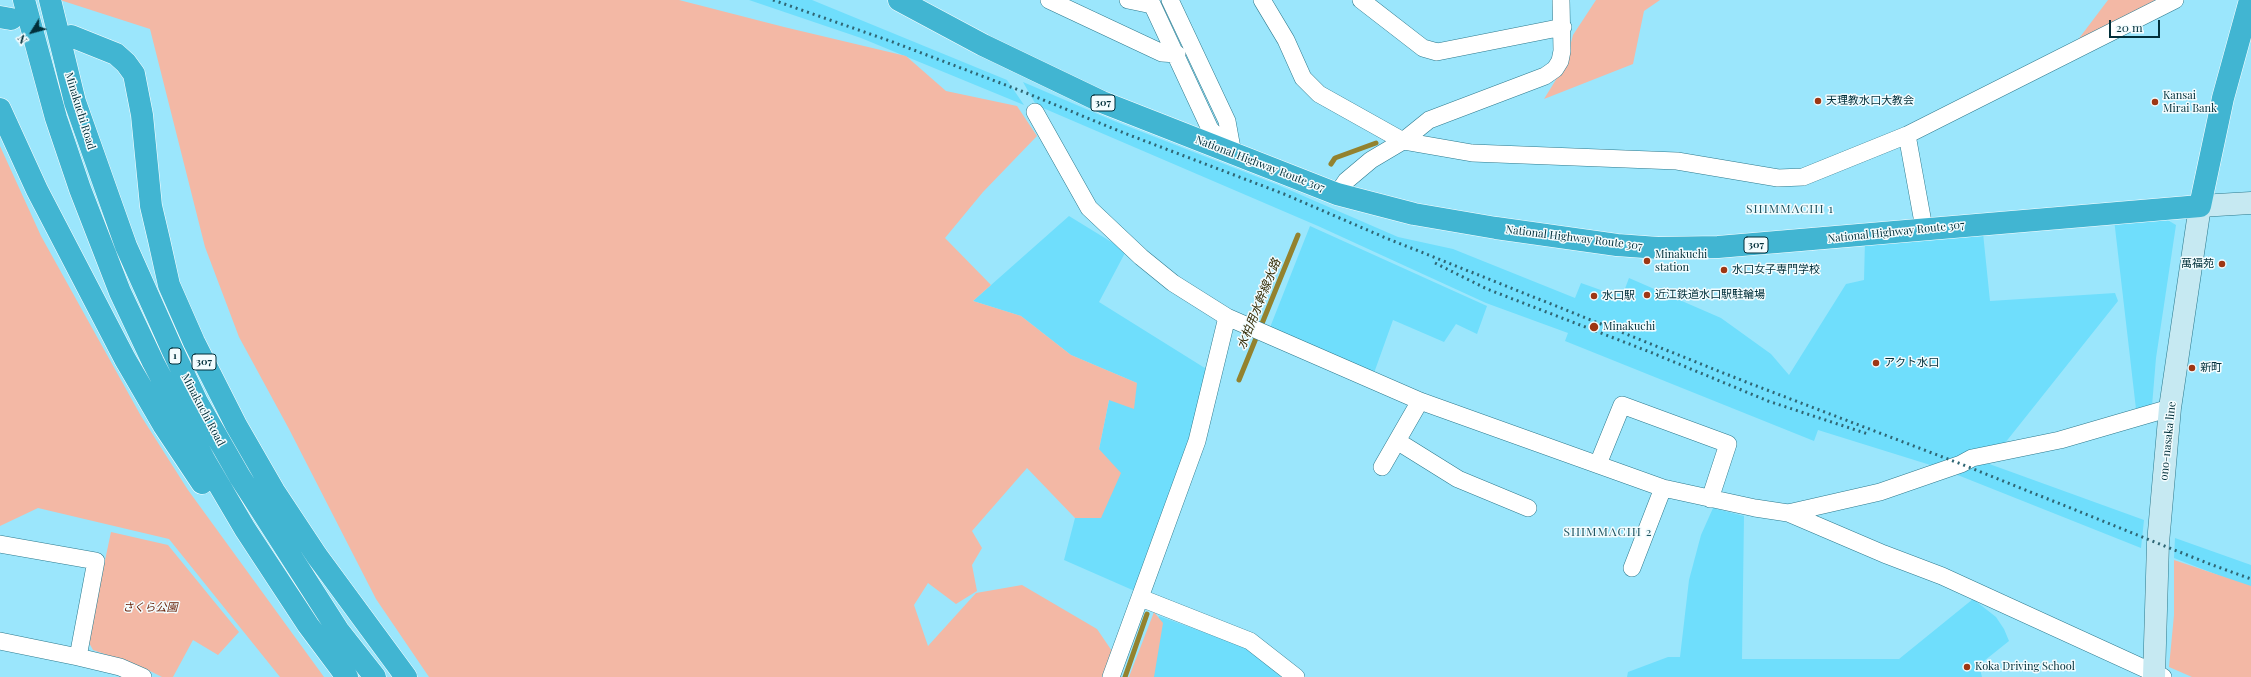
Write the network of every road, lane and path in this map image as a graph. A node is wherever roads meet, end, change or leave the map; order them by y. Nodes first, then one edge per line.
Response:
1 (24, 0) edge
2 (50, 0) edge
3 (899, 0) edge
4 (1049, 0) edge
5 (1128, 0) edge
6 (1170, 0) edge
7 (1262, 0) edge
8 (1361, 0) edge
9 (1561, 0) edge
10 (2175, 0) edge
11 (2250, 0) edge
12 (1151, 3) edge
13 (1563, 27) junction
14 (71, 36) dead end
15 (1177, 54) junction
16 (0, 109) edge
17 (1035, 112) dead end
18 (1907, 135) junction
19 (1403, 141) junction
20 (1233, 154) junction
21 (1337, 194) junction
22 (2251, 203) edge
23 (2200, 206) junction
24 (1924, 228) junction
25 (1228, 317) junction
26 (1420, 401) junction
27 (2170, 408) junction
28 (1397, 441) junction
29 (1598, 464) junction
30 (1382, 467) dead end
31 (1663, 488) junction
32 (1710, 499) junction
33 (1528, 508) dead end
34 (1788, 513) junction
35 (0, 544) edge
36 (266, 563) junction
37 (1632, 568) dead end
38 (1141, 598) junction
39 (0, 641) edge
40 (78, 657) junction
41 (139, 676) edge
42 (2157, 676) edge
43 (347, 677) edge
44 (375, 677) edge
45 (406, 677) edge
46 (1111, 677) edge
47 (1296, 677) edge

1 - 36 highway, Minakuchi Road / 1
2 - 44 highway, Minakuchi Road / 1
3 - 20 highway, National Highway Route 307 / 307
4 - 15 street
5 - 12 street
6 - 20 street
7 - 19 street
8 - 13 street
9 - 13 street
10 - 18 street
11 - 23 highway
12 - 15 street
13 - 19 street
14 - 45 highway, 307
15 - 20 street
16 - 36 highway
17 - 25 street
18 - 19 street
18 - 24 street
19 - 21 street
20 - 21 highway, National Highway Route 307 / 307
21 - 24 highway, National Highway Route 307 / 307
22 - 23 main road
23 - 24 highway, National Highway Route 307 / 307
23 - 27 main road, ono-nasaka line
25 - 26 street
25 - 38 street
26 - 28 street
26 - 29 street
27 - 34 street
27 - 42 main road, ono-nasaka line
28 - 30 street
28 - 33 street
29 - 31 street
29 - 32 street
31 - 32 street
31 - 37 street
32 - 34 street
34 - 42 street
35 - 40 street
36 - 43 highway, Minakuchi Road / 1
38 - 46 street
38 - 47 street
39 - 40 street
40 - 41 street

